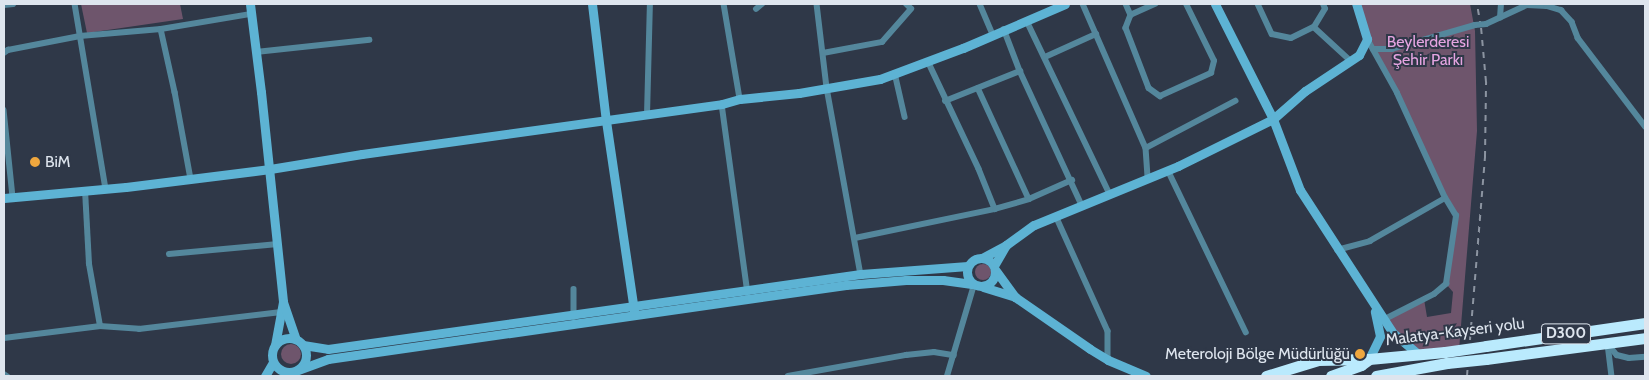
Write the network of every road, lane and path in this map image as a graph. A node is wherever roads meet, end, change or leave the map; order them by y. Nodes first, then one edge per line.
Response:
1 (13, 4) edge
2 (75, 4) edge
3 (250, 4) edge
4 (592, 4) edge
5 (650, 4) edge
6 (724, 4) edge
7 (762, 4) edge
8 (817, 4) edge
9 (906, 4) edge
10 (980, 4) edge
11 (1065, 4) edge
12 (1083, 4) edge
13 (1126, 4) edge
14 (1156, 4) edge
15 (1186, 4) edge
16 (1215, 4) edge
17 (1258, 4) edge
18 (1323, 4) edge
19 (1356, 4) edge
20 (1501, 4) edge
21 (4, 5) edge
22 (756, 9) dead end
23 (251, 14) junction
24 (1131, 15) junction
25 (1500, 18) junction
26 (1027, 20) junction
27 (1314, 27) junction
28 (161, 29) junction
29 (1004, 29) junction
30 (993, 34) junction
31 (1096, 34) junction
32 (80, 36) junction
33 (1367, 39) junction
34 (369, 40) dead end
35 (1372, 49) junction
36 (256, 52) junction
37 (4, 53) edge
38 (823, 53) junction
39 (1045, 57) junction
40 (928, 61) junction
41 (1351, 61) junction
42 (1020, 71) junction
43 (895, 73) junction
44 (827, 88) junction
45 (978, 88) junction
46 (740, 99) junction
47 (945, 101) junction
48 (1235, 101) dead end
49 (722, 104) junction
50 (4, 110) edge
51 (647, 115) junction
52 (905, 117) dead end
53 (1273, 119) junction
54 (606, 121) junction
55 (1645, 126) edge
56 (1146, 148) junction
57 (270, 169) junction
58 (1168, 170) junction
59 (1148, 178) junction
60 (191, 179) junction
61 (1072, 180) junction
62 (106, 189) junction
63 (85, 191) junction
64 (1110, 194) junction
65 (8, 198) edge
66 (1445, 198) junction
67 (1029, 199) junction
68 (1082, 204) junction
69 (995, 209) junction
70 (1056, 216) junction
71 (854, 238) junction
72 (278, 244) junction
73 (1006, 245) junction
74 (1337, 250) junction
75 (169, 254) dead end
76 (982, 258) junction
77 (968, 266) junction
78 (995, 269) junction
79 (862, 279) junction
80 (976, 285) junction
81 (574, 289) dead end
82 (748, 294) junction
83 (1015, 297) junction
84 (282, 307) junction
85 (634, 311) junction
86 (575, 320) junction
87 (1381, 321) junction
88 (1645, 323) edge
89 (100, 326) junction
90 (1246, 332) dead end
91 (4, 338) edge
92 (1645, 338) edge
93 (299, 342) junction
94 (1608, 344) junction
95 (275, 345) junction
96 (1418, 354) junction
97 (954, 355) junction
98 (1645, 357) edge
99 (1446, 358) junction
100 (1369, 359) junction
101 (1108, 360) junction
102 (273, 362) junction
103 (1413, 369) junction
104 (292, 373) edge
105 (4, 374) edge
106 (7, 376) edge
107 (265, 376) edge
108 (788, 376) edge
109 (947, 376) edge
110 (1146, 376) edge
111 (1266, 376) edge
112 (1331, 376) edge
113 (1376, 376) edge
114 (1395, 376) edge
115 (1612, 376) edge

1 - 21 street
2 - 32 street
3 - 23 main road
4 - 54 main road
5 - 51 street
6 - 46 street
7 - 22 street
8 - 38 street
9 - 38 street
10 - 30 street
11 - 26 main road
12 - 31 street
13 - 24 street
14 - 24 street
15 - 24 street
16 - 53 main road
17 - 27 street
18 - 27 street
19 - 33 main road
20 - 25 street
23 - 28 street
23 - 36 main road
25 - 35 street, bridge
25 - 55 street
26 - 29 main road
26 - 39 street
27 - 41 street
28 - 32 street
28 - 60 street
29 - 30 main road
29 - 42 street
30 - 40 main road
31 - 39 street
31 - 56 street
32 - 37 street
32 - 62 street
33 - 35 street
33 - 41 main road
34 - 36 street
35 - 66 street
36 - 57 main road
38 - 44 street
39 - 64 street
40 - 43 main road
40 - 47 street
41 - 53 main road
42 - 45 street
42 - 61 street
43 - 44 main road
43 - 52 street
44 - 46 main road
44 - 71 street
45 - 47 street
45 - 67 street
46 - 49 main road
47 - 69 street
48 - 56 street
49 - 51 main road
49 - 82 street
50 - 65 street
51 - 54 main road
53 - 58 main road
53 - 74 main road
54 - 57 main road
54 - 85 main road
56 - 59 street
57 - 60 main road
57 - 72 main road
58 - 59 main road
58 - 90 street
59 - 64 main road
60 - 62 main road
61 - 67 street
61 - 68 street
62 - 63 main road
63 - 65 main road
63 - 89 street
64 - 68 main road
66 - 74 street
66 - 87 street
67 - 69 street
68 - 70 main road
69 - 71 street
70 - 73 main road
70 - 101 street
71 - 79 street
72 - 75 street
72 - 84 main road
73 - 76 main road
73 - 78 main road
74 - 87 main road
76 - 77 main road
76 - 78 main road
77 - 79 main road
77 - 80 main road
78 - 80 main road
78 - 83 main road
79 - 80 main road
79 - 82 main road
80 - 83 main road
80 - 97 street
81 - 86 street
82 - 85 main road
83 - 101 main road
84 - 89 street
84 - 93 main road
84 - 95 main road
85 - 86 main road
86 - 93 main road
86 - 104 main road
87 - 96 main road
87 - 100 main road
88 - 99 highway, Malatya-Kayseri yolu / D300, bridge
89 - 91 street
92 - 94 highway, D300
93 - 95 main road
93 - 104 main road
94 - 98 street
94 - 99 highway, D300, bridge
94 - 115 street
95 - 102 main road
96 - 99 highway, Malatya-Kayseri yolu / D300
96 - 100 highway, Malatya-Kayseri yolu / D300
97 - 108 street
97 - 109 street
99 - 103 highway, D300
100 - 111 highway
100 - 112 highway, Malatya-Kayseri yolu / D300
101 - 110 main road
102 - 104 main road
102 - 107 main road
103 - 113 highway, D300
103 - 114 highway
105 - 106 street

